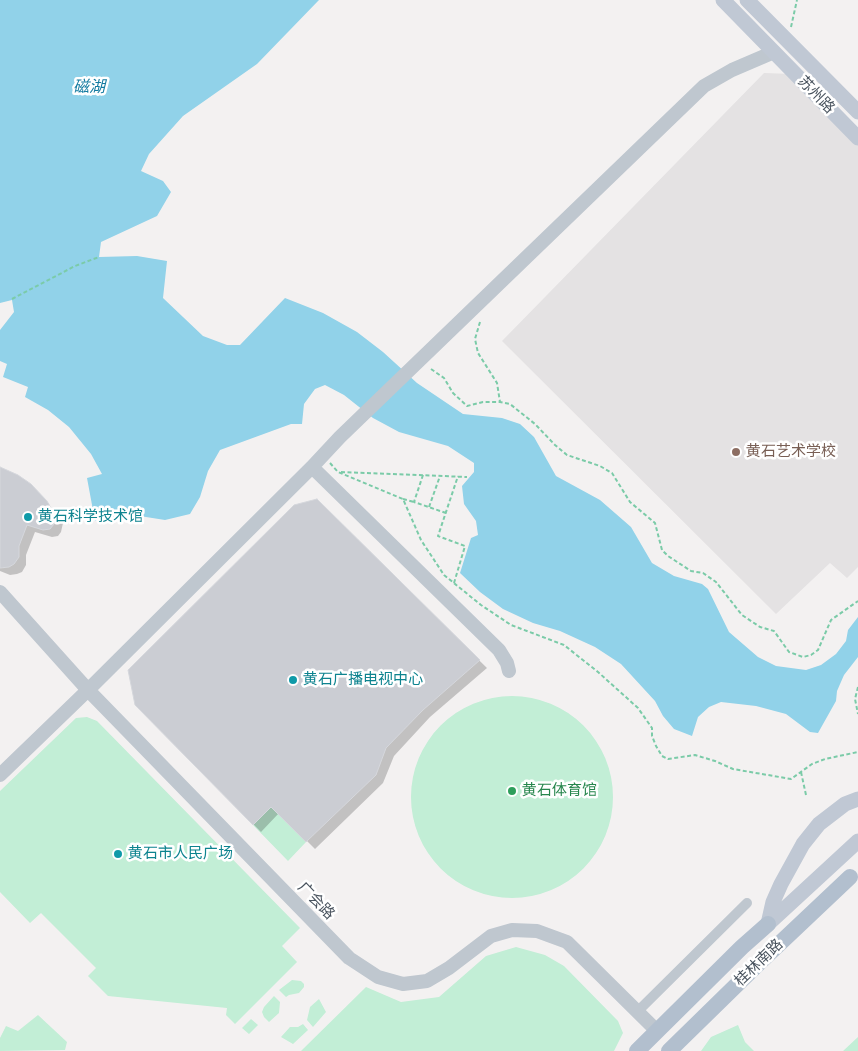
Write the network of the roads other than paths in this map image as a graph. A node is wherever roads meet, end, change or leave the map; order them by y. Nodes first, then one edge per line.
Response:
1 (723, 0) edge
2 (746, 0) edge
3 (774, 52) junction
4 (858, 112) edge
5 (858, 138) edge
6 (312, 467) junction
7 (0, 592) edge
8 (509, 671) dead end
9 (88, 690) junction
10 (0, 775) edge
11 (858, 799) edge
12 (858, 841) edge
13 (855, 872) edge
14 (747, 903) dead end
15 (768, 924) junction
16 (638, 1011) junction
17 (656, 1031) junction
18 (637, 1051) edge
19 (670, 1051) edge

1 - 3 main road, 苏州路
2 - 4 main road, 苏州路
3 - 5 main road, 苏州路
3 - 6 street
6 - 8 street
6 - 9 street
7 - 9 street, 广会路
9 - 10 street
9 - 16 street, 广会路
11 - 15 main road
12 - 15 main road
13 - 19 main road, 桂林南路
14 - 16 street
15 - 17 main road, 桂林南路
16 - 17 street, 广会路
17 - 18 main road, 桂林南路

